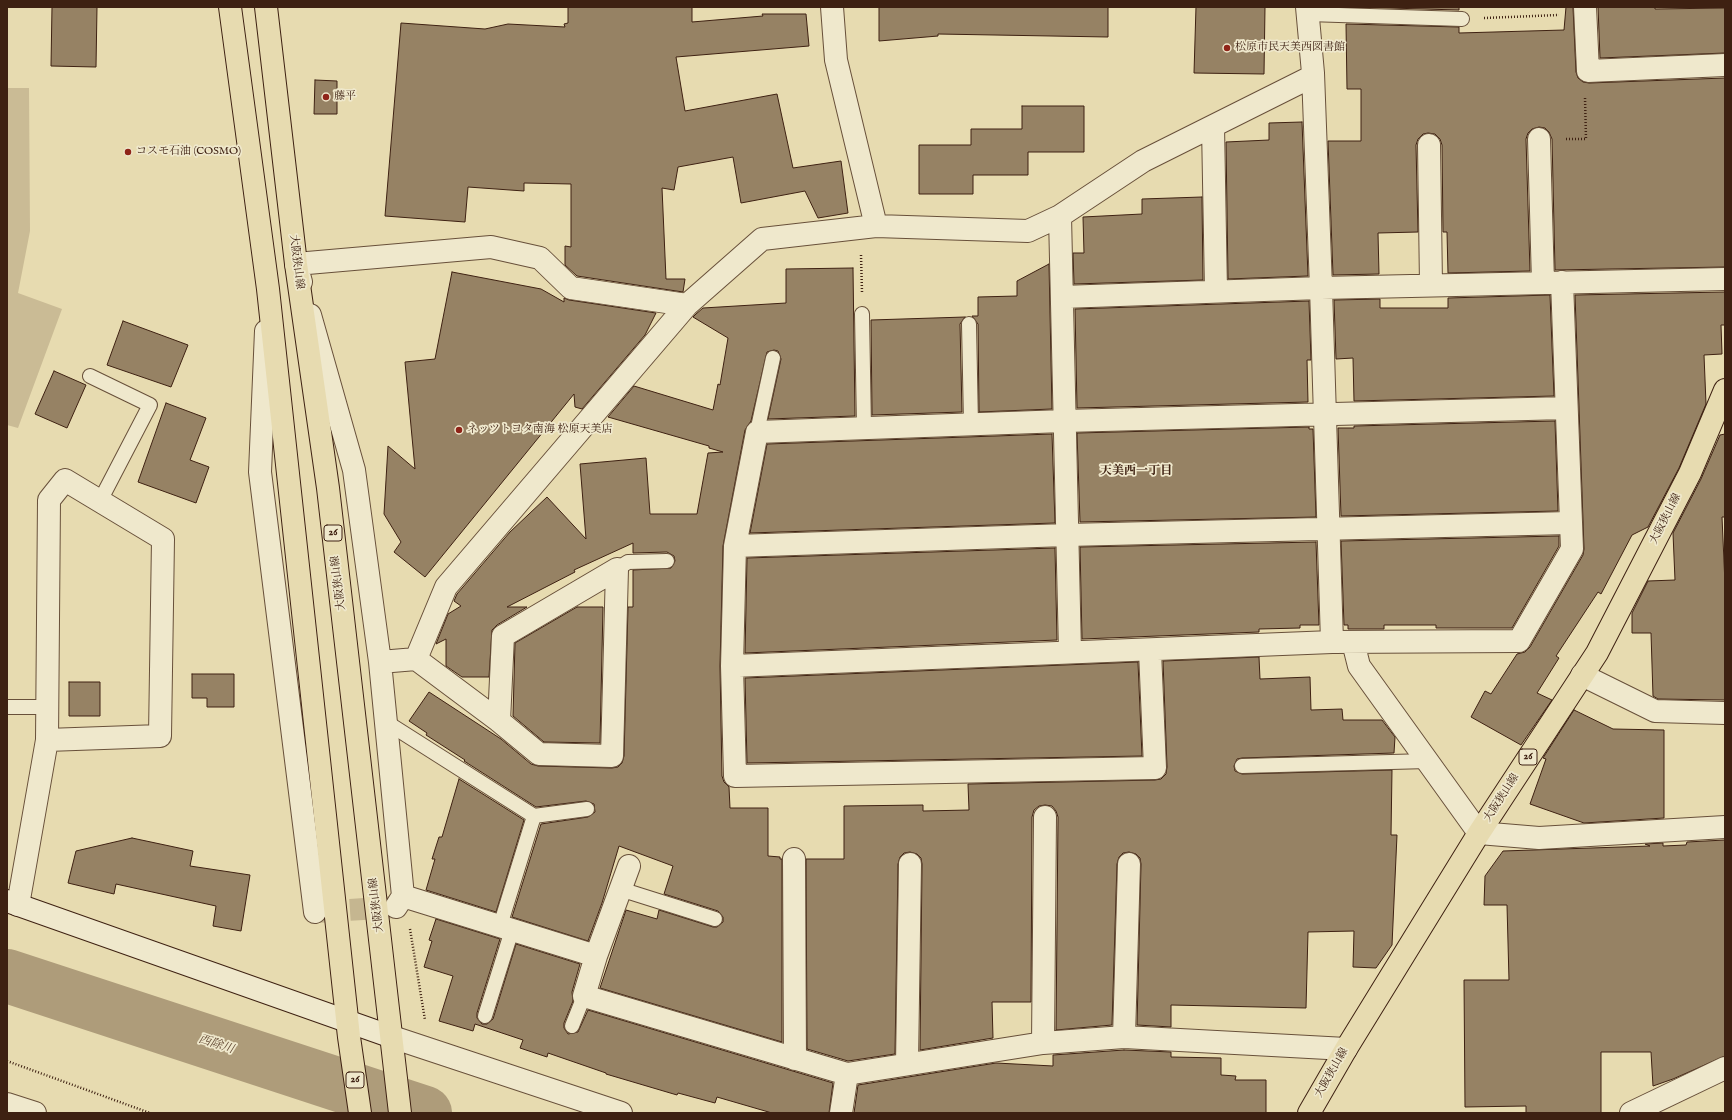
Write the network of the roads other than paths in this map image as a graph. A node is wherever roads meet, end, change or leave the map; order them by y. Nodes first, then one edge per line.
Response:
1 (230, 7) edge
2 (266, 7) edge
3 (832, 7) edge
4 (1307, 11) edge
5 (1585, 11) edge
6 (1462, 19) road end
7 (1725, 65) edge
8 (1313, 76) junction
9 (1213, 126) junction
10 (1539, 140) road end
11 (1429, 146) dead end
12 (1060, 216) junction
13 (868, 226) junction
14 (296, 264) junction
15 (1725, 279) edge
16 (1552, 283) junction
17 (1432, 285) junction
18 (1321, 288) junction
19 (268, 289) junction
20 (1216, 291) junction
21 (1062, 297) junction
22 (687, 305) junction
23 (862, 314) road end
24 (969, 324) dead end
25 (773, 358) dead end
26 (90, 376) dead end
27 (1725, 390) edge
28 (1566, 408) junction
29 (1324, 413) junction
30 (1064, 421) junction
31 (971, 424) junction
32 (864, 428) junction
33 (757, 432) junction
34 (100, 501) junction
35 (1570, 523) junction
36 (1327, 530) junction
37 (1067, 535) junction
38 (735, 546) junction
39 (667, 561) dead end
40 (617, 569) junction
41 (1332, 642) junction
42 (1353, 642) junction
43 (1150, 650) junction
44 (1070, 652) junction
45 (416, 660) junction
46 (380, 662) junction
47 (732, 666) junction
48 (1582, 675) junction
49 (7, 707) edge
50 (47, 707) junction
51 (1725, 713) edge
52 (499, 721) junction
53 (386, 722) junction
54 (47, 740) junction
55 (1428, 762) junction
56 (1242, 766) dead end
57 (587, 809) dead end
58 (534, 816) junction
59 (1045, 817) dead end
60 (1725, 827) edge
61 (1479, 833) junction
62 (794, 859) dead end
63 (910, 864) dead end
64 (1129, 864) dead end
65 (629, 866) dead end
66 (620, 889) junction
67 (13, 903) edge
68 (316, 912) dead end
69 (715, 919) dead end
70 (506, 928) junction
71 (596, 956) junction
72 (584, 996) junction
73 (485, 1016) dead end
74 (348, 1021) junction
75 (572, 1026) dead end
76 (392, 1037) junction
77 (1124, 1037) junction
78 (1043, 1043) junction
79 (1346, 1049) junction
80 (795, 1058) junction
81 (907, 1064) junction
82 (1725, 1068) edge
83 (847, 1074) junction
84 (7, 1104) edge
85 (35, 1113) edge
86 (360, 1113) edge
87 (400, 1113) edge
88 (621, 1113) edge
89 (841, 1113) edge
90 (1309, 1113) edge
91 (1631, 1113) edge

1 - 19 main road, 26
2 - 14 main road, 大阪狭山線 / 26
3 - 13 street
4 - 6 lane
4 - 8 street
5 - 7 street
8 - 9 street
8 - 18 street
9 - 12 street
9 - 20 street
10 - 16 street
11 - 17 street
12 - 13 street
12 - 21 street
13 - 22 street
14 - 22 street
14 - 46 street
14 - 76 main road, 大阪狭山線 / 26
15 - 16 street
16 - 17 street
16 - 28 street
17 - 18 street
18 - 20 street
18 - 29 street
19 - 68 street
19 - 74 main road, 26
20 - 21 street
21 - 30 street
22 - 45 street
23 - 32 lane
24 - 31 lane
25 - 33 lane
26 - 34 lane
27 - 48 main road, 大阪狭山線 / 26
28 - 29 street
28 - 35 street
29 - 30 street
29 - 36 street
30 - 31 street
30 - 37 street
31 - 32 street
32 - 33 street
33 - 38 street
34 - 50 street
34 - 54 street
35 - 36 street
35 - 42 street
36 - 37 street
36 - 41 street
37 - 38 street
37 - 44 street
38 - 47 street
39 - 40 lane
40 - 52 street
40 - 52 street
41 - 42 street
41 - 43 street
42 - 55 street
43 - 44 street
43 - 47 street
44 - 47 street
45 - 46 street
45 - 52 street
46 - 53 street
48 - 51 street
48 - 61 main road, 大阪狭山線 / 26
49 - 50 lane
50 - 54 street
53 - 58 lane
53 - 70 street
54 - 67 street
55 - 56 lane
55 - 61 street
57 - 58 lane
58 - 70 lane
59 - 78 street
60 - 61 street
61 - 79 main road, 大阪狭山線 / 26
62 - 80 street
63 - 81 street
64 - 77 street
65 - 66 street
66 - 69 lane
66 - 71 street
67 - 74 street
70 - 71 street
70 - 73 lane
71 - 72 street
72 - 75 lane
72 - 80 street
74 - 76 street
74 - 86 main road, 26
76 - 87 main road, 大阪狭山線 / 26
76 - 88 street
77 - 78 street
77 - 79 street
78 - 81 street
79 - 90 main road, 大阪狭山線 / 26
80 - 83 street
81 - 83 street
82 - 91 street
83 - 89 street
84 - 85 street

